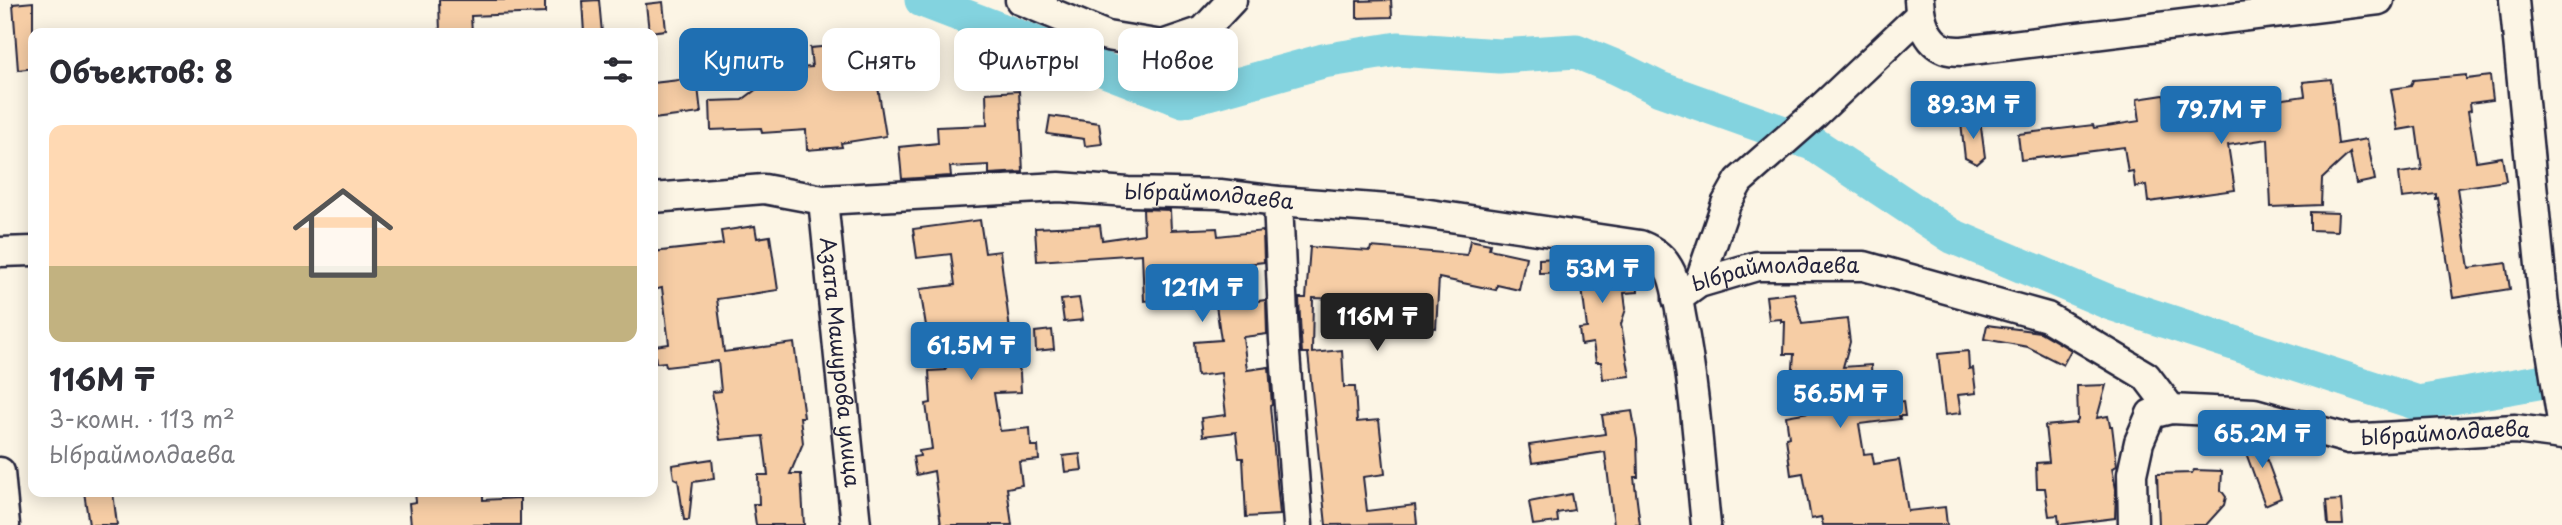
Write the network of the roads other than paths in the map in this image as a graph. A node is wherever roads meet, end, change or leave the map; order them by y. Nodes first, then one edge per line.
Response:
1 (1020, 0) edge
2 (1231, 0) edge
3 (2379, 0) edge
4 (2514, 0) edge
5 (1920, 8) edge
6 (658, 198) edge
7 (823, 200) junction
8 (1278, 201) junction
9 (28, 251) edge
10 (0, 252) edge
11 (1688, 291) junction
12 (2553, 304) edge
13 (2171, 409) junction
14 (2561, 411) edge
15 (2562, 421) edge
16 (2562, 435) edge
17 (0, 472) edge
18 (5, 525) edge
19 (856, 525) edge
20 (1298, 525) edge
21 (1706, 525) edge
22 (2133, 525) edge

1 - 2 street
3 - 5 street
4 - 12 street
5 - 11 street
6 - 7 street, Ыбраймолдаева
7 - 8 street, Ыбраймолдаева
7 - 19 street, Азата Машурова улица
8 - 11 street, Ыбраймолдаева
8 - 20 street
9 - 10 street
11 - 13 street, Ыбраймолдаева
11 - 21 street
12 - 14 street
13 - 16 street, Ыбраймолдаева
13 - 22 street
14 - 15 street
17 - 18 street

